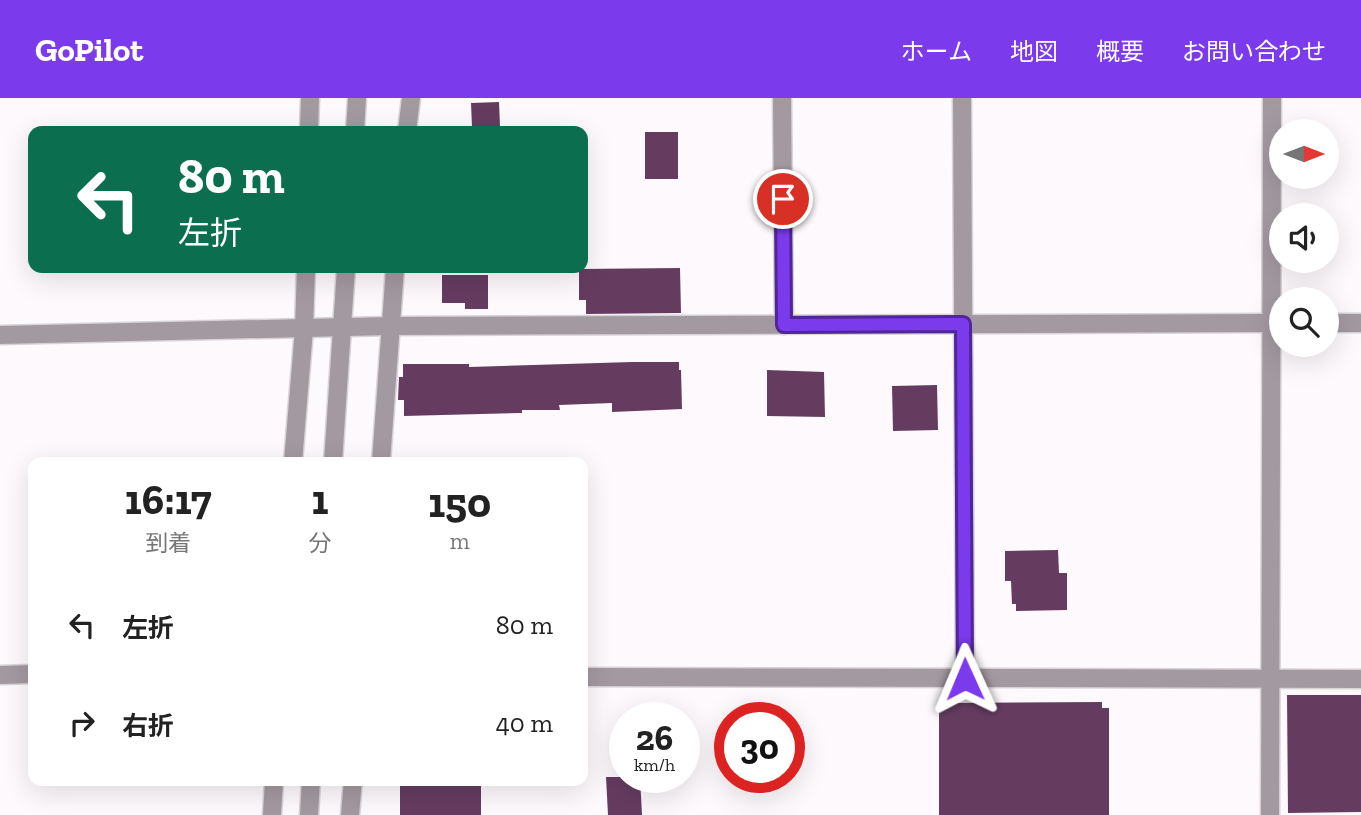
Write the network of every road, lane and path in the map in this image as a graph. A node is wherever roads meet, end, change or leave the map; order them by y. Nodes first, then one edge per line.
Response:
1 (310, 98) edge
2 (357, 98) edge
3 (411, 98) edge
4 (782, 98) edge
5 (962, 98) edge
6 (1272, 98) edge
7 (309, 126) edge
8 (355, 126) edge
9 (408, 126) edge
10 (306, 273) edge
11 (346, 273) edge
12 (395, 273) edge
13 (1276, 287) edge
14 (1269, 323) edge
15 (1339, 323) edge
16 (1361, 323) edge
17 (963, 324) junction
18 (784, 325) junction
19 (390, 326) junction
20 (342, 328) junction
21 (304, 329) junction
22 (0, 335) edge
23 (1277, 357) edge
24 (293, 457) edge
25 (333, 457) edge
26 (382, 457) edge
27 (28, 674) edge
28 (0, 675) edge
29 (588, 677) edge
30 (965, 679) junction
31 (1361, 679) edge
32 (1272, 680) junction
33 (274, 786) edge
34 (311, 786) edge
35 (352, 786) edge
36 (272, 815) edge
37 (309, 815) edge
38 (350, 815) edge
39 (1270, 815) edge

1 - 7 street
2 - 8 street
3 - 9 street
4 - 18 street
5 - 17 street
6 - 13 street
10 - 21 street
11 - 20 street
12 - 19 street
14 - 17 street
15 - 16 street
17 - 18 street
17 - 30 street
18 - 19 street
19 - 20 street
19 - 26 street
20 - 21 street
20 - 25 street
21 - 22 street
21 - 24 street
23 - 32 street
27 - 28 street
29 - 30 street
30 - 32 street
31 - 32 street
32 - 39 street
33 - 36 street
34 - 37 street
35 - 38 street

